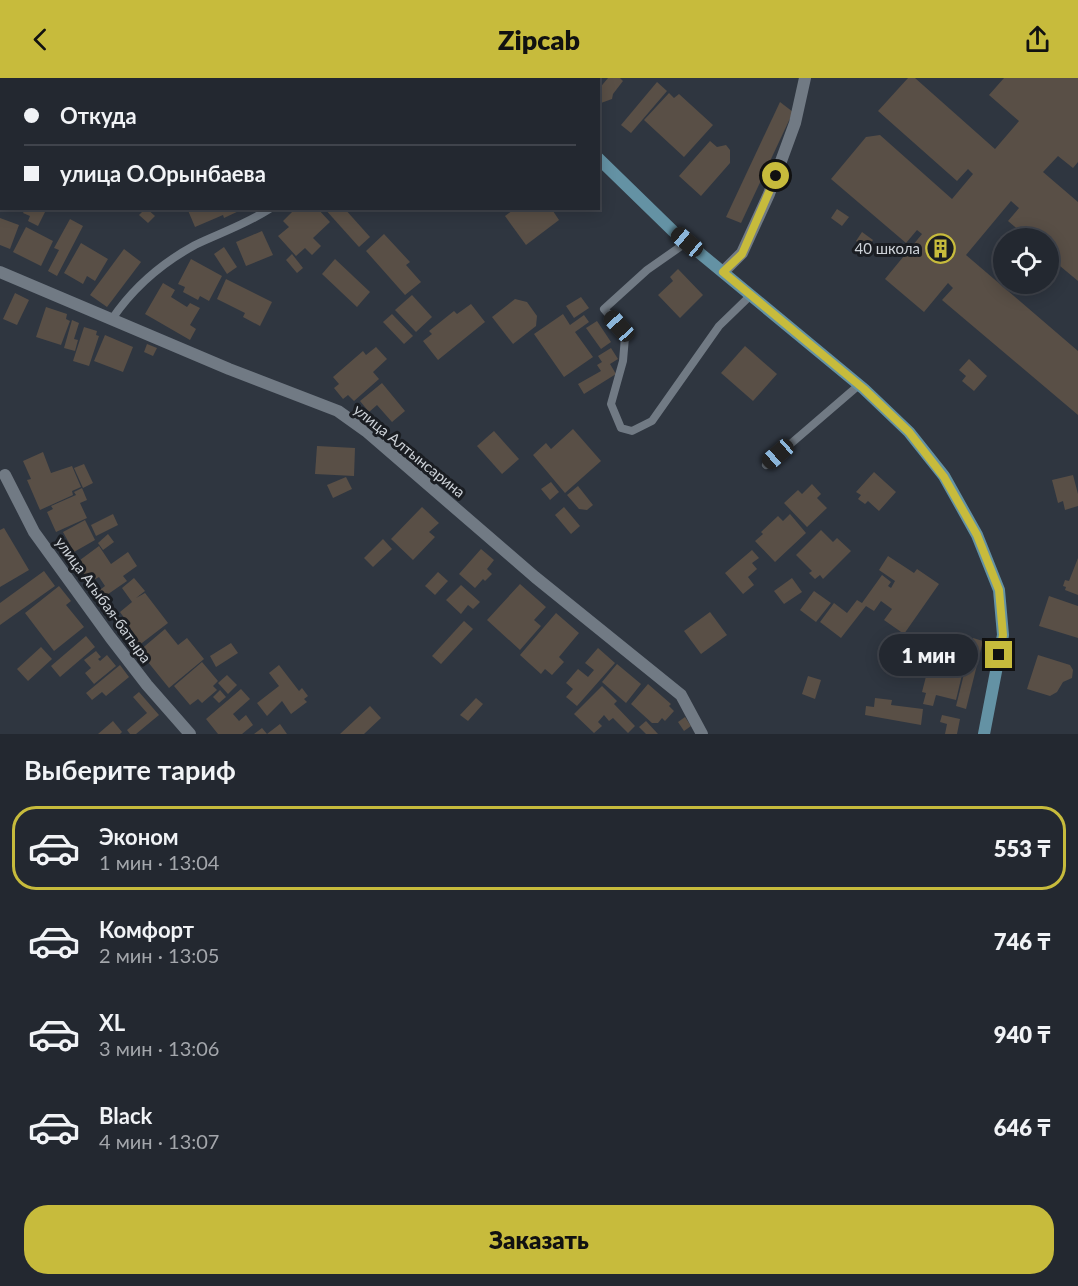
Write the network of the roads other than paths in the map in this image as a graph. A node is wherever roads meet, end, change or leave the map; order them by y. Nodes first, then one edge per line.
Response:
1 (805, 78) edge
2 (600, 160) edge
3 (268, 210) edge
4 (687, 242) junction
5 (0, 272) edge
6 (723, 272) junction
7 (751, 295) junction
8 (112, 319) junction
9 (859, 385) junction
10 (766, 465) dead end
11 (5, 475) dead end
12 (190, 734) edge
13 (702, 734) edge
14 (984, 734) edge

1 - 6 street
2 - 4 street
3 - 8 lane
4 - 6 street
4 - 7 lane
5 - 8 street, улица Алтынсарина
6 - 7 street
7 - 9 street
8 - 13 street, улица Алтынсарина
9 - 10 lane
9 - 14 street
11 - 12 street, улица Агыбая-батыра

